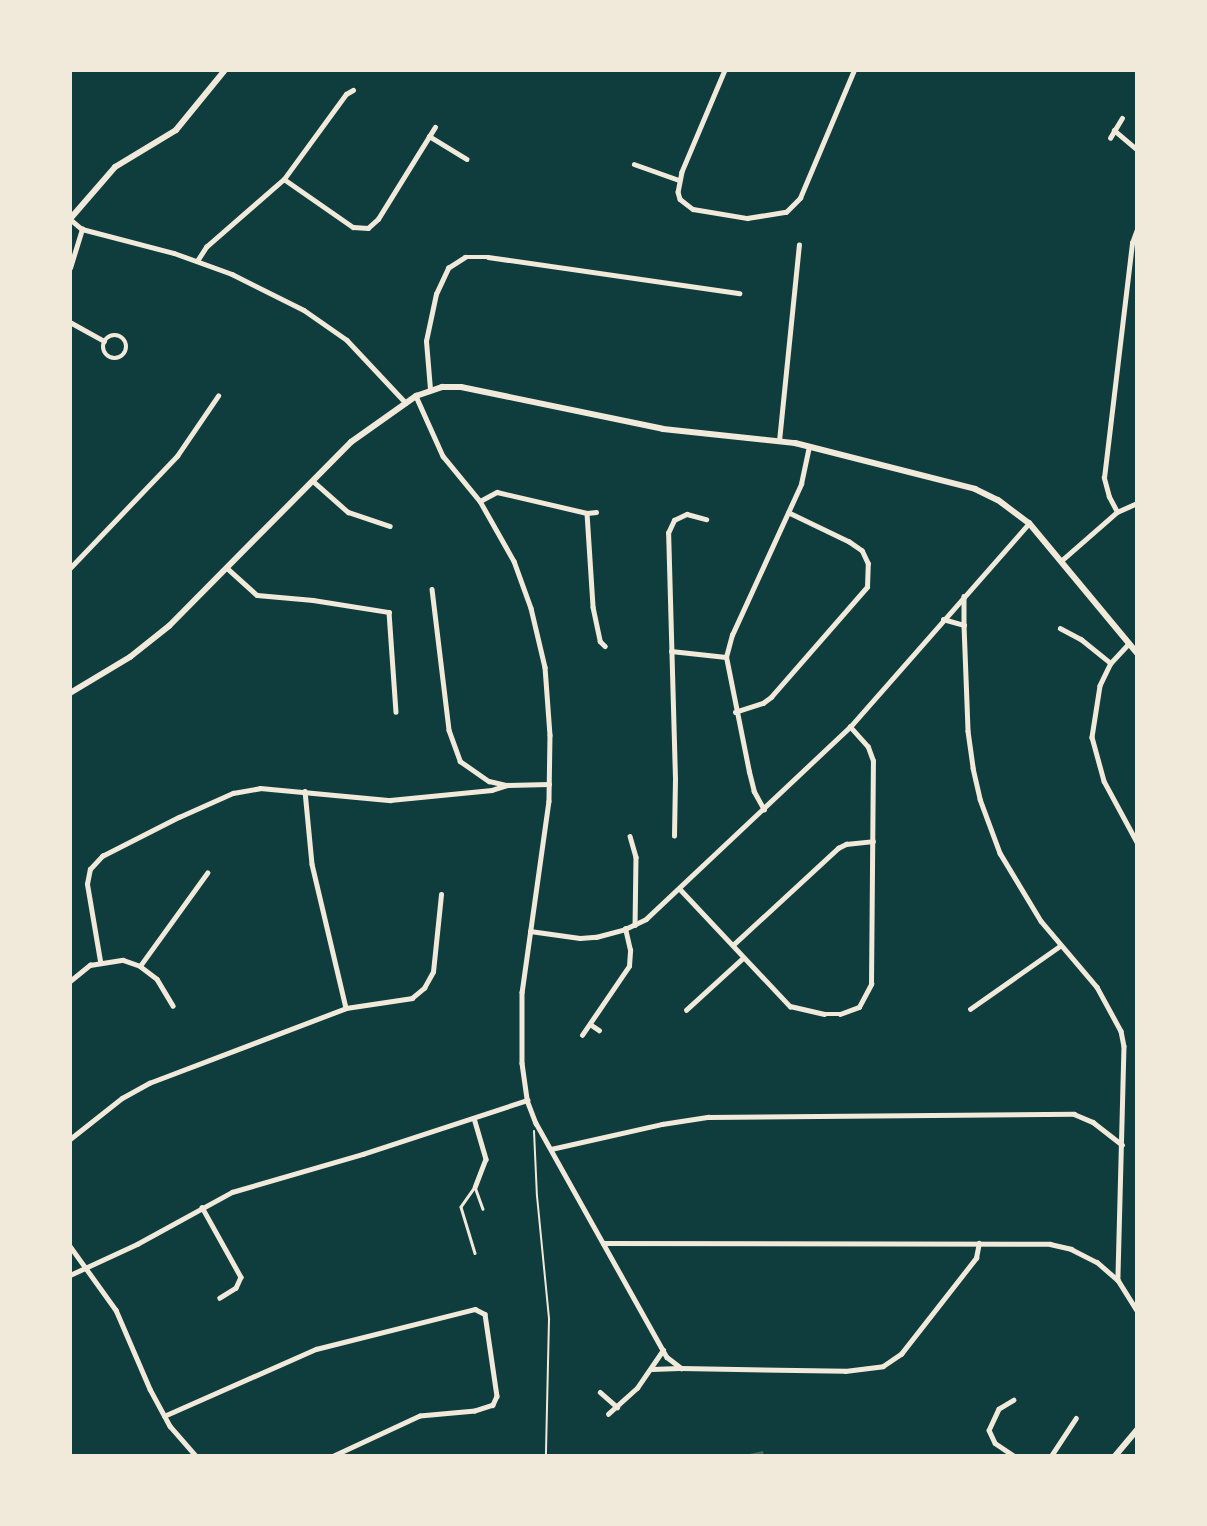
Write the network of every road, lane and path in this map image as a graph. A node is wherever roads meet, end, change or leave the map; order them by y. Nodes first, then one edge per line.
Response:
1 (225, 70) edge
2 (725, 70) edge
3 (854, 70) edge
4 (353, 90) dead end
5 (1122, 118) dead end
6 (435, 127) dead end
7 (1114, 130) junction
8 (429, 136) junction
9 (1110, 138) dead end
10 (1137, 149) edge
11 (467, 159) dead end
12 (634, 164) dead end
13 (284, 180) junction
14 (680, 180) junction
15 (70, 219) edge
16 (82, 229) junction
17 (1137, 229) edge
18 (799, 245) dead end
19 (197, 261) junction
20 (70, 268) edge
21 (1128, 280) junction
22 (1137, 281) edge
23 (739, 293) dead end
24 (70, 322) edge
25 (104, 341) junction
26 (430, 389) junction
27 (218, 396) dead end
28 (416, 396) junction
29 (406, 403) junction
30 (779, 441) junction
31 (810, 446) junction
32 (312, 481) junction
33 (480, 501) junction
34 (1137, 503) edge
35 (596, 512) dead end
36 (1117, 512) junction
37 (587, 513) junction
38 (789, 513) junction
39 (706, 519) dead end
40 (1029, 523) junction
41 (390, 526) dead end
42 (1060, 562) junction
43 (70, 568) edge
44 (227, 568) junction
45 (432, 589) dead end
46 (964, 596) junction
47 (943, 620) junction
48 (964, 625) junction
49 (1060, 628) dead end
50 (1129, 645) junction
51 (605, 646) dead end
52 (670, 651) junction
53 (1137, 653) edge
54 (726, 657) junction
55 (1111, 663) junction
56 (70, 693) edge
57 (396, 712) dead end
58 (735, 712) junction
59 (850, 727) junction
60 (489, 781) junction
61 (549, 784) junction
62 (507, 785) junction
63 (482, 790) junction
64 (305, 791) junction
65 (764, 810) junction
66 (630, 836) dead end
67 (674, 836) dead end
68 (873, 841) junction
69 (1137, 842) edge
70 (207, 873) dead end
71 (680, 889) junction
72 (442, 894) dead end
73 (635, 926) junction
74 (625, 929) junction
75 (530, 931) junction
76 (733, 945) junction
77 (1060, 946) junction
78 (744, 958) junction
79 (100, 961) junction
80 (141, 966) junction
81 (70, 981) edge
82 (173, 1006) dead end
83 (346, 1008) junction
84 (970, 1009) dead end
85 (686, 1010) dead end
86 (590, 1024) junction
87 (599, 1030) dead end
88 (582, 1035) dead end
89 (527, 1100) junction
90 (474, 1118) junction
91 (536, 1124) junction
92 (70, 1139) edge
93 (1122, 1146) junction
94 (551, 1149) junction
95 (475, 1187) junction
96 (202, 1207) junction
97 (483, 1209) dead end
98 (602, 1242) junction
99 (979, 1243) junction
100 (70, 1246) edge
101 (475, 1253) dead end
102 (87, 1267) junction
103 (70, 1275) edge
104 (1118, 1280) junction
105 (220, 1298) dead end
106 (1137, 1310) edge
107 (663, 1350) junction
108 (681, 1368) junction
109 (652, 1369) junction
110 (600, 1392) dead end
111 (1014, 1400) dead end
112 (617, 1407) junction
113 (608, 1414) dead end
114 (164, 1416) junction
115 (1076, 1418) dead end
116 (1137, 1430) edge
117 (196, 1456) edge
118 (334, 1456) edge
119 (546, 1456) edge
120 (1014, 1456) edge
121 (1051, 1456) edge
122 (1115, 1456) edge

1 - 15 street
2 - 14 street
3 - 14 street
4 - 13 street
5 - 7 street
6 - 8 street
7 - 9 street
7 - 10 street
8 - 11 street
8 - 13 street
12 - 14 street
13 - 19 street
15 - 16 street
16 - 19 street
16 - 20 street
17 - 21 street
18 - 30 street
19 - 29 street
21 - 22 street
21 - 36 street
23 - 26 street
24 - 25 street
25 - 25 street
26 - 28 street
26 - 30 street
27 - 43 street
28 - 29 street
28 - 33 street
29 - 32 street
30 - 31 street
31 - 38 street
31 - 40 street
32 - 41 street
32 - 44 street
33 - 37 street
33 - 61 street
34 - 36 street
35 - 37 street
36 - 42 street
37 - 51 street
38 - 54 street
38 - 58 street
39 - 52 street
40 - 42 street
40 - 46 street
42 - 50 street
44 - 56 street
44 - 57 street
45 - 60 street
46 - 47 street
46 - 48 street
47 - 48 street
47 - 59 street
48 - 77 street
49 - 55 street
50 - 53 street
50 - 55 street
52 - 54 street
52 - 67 street
54 - 58 street
55 - 69 street
58 - 65 street
59 - 65 street
59 - 68 street
60 - 62 street
60 - 63 street
61 - 62 street
61 - 75 street
62 - 63 street
63 - 64 street
64 - 79 street
64 - 83 street
65 - 71 street
66 - 73 street
68 - 76 street
68 - 78 street
70 - 80 street
71 - 73 street
71 - 76 street
72 - 83 street
73 - 74 street
74 - 75 street
74 - 86 street
75 - 89 street
76 - 78 street
77 - 84 street
77 - 93 street
78 - 85 street
79 - 80 street
79 - 81 street
80 - 82 street
83 - 92 street
86 - 87 street
86 - 88 street
89 - 90 street
89 - 91 street
90 - 95 street
90 - 96 street
91 - 94 street
91 - 119 path
93 - 94 street
93 - 104 street
94 - 98 street
95 - 97 lane
95 - 101 lane
96 - 102 street
96 - 105 street
98 - 99 street
98 - 107 street
99 - 104 street
99 - 108 street
100 - 102 street
102 - 103 street
102 - 114 street
104 - 106 street
107 - 108 street
107 - 109 street
108 - 109 street
109 - 112 street
110 - 112 street
111 - 120 street
112 - 113 street
114 - 117 street
114 - 118 street
115 - 121 street
116 - 122 street

